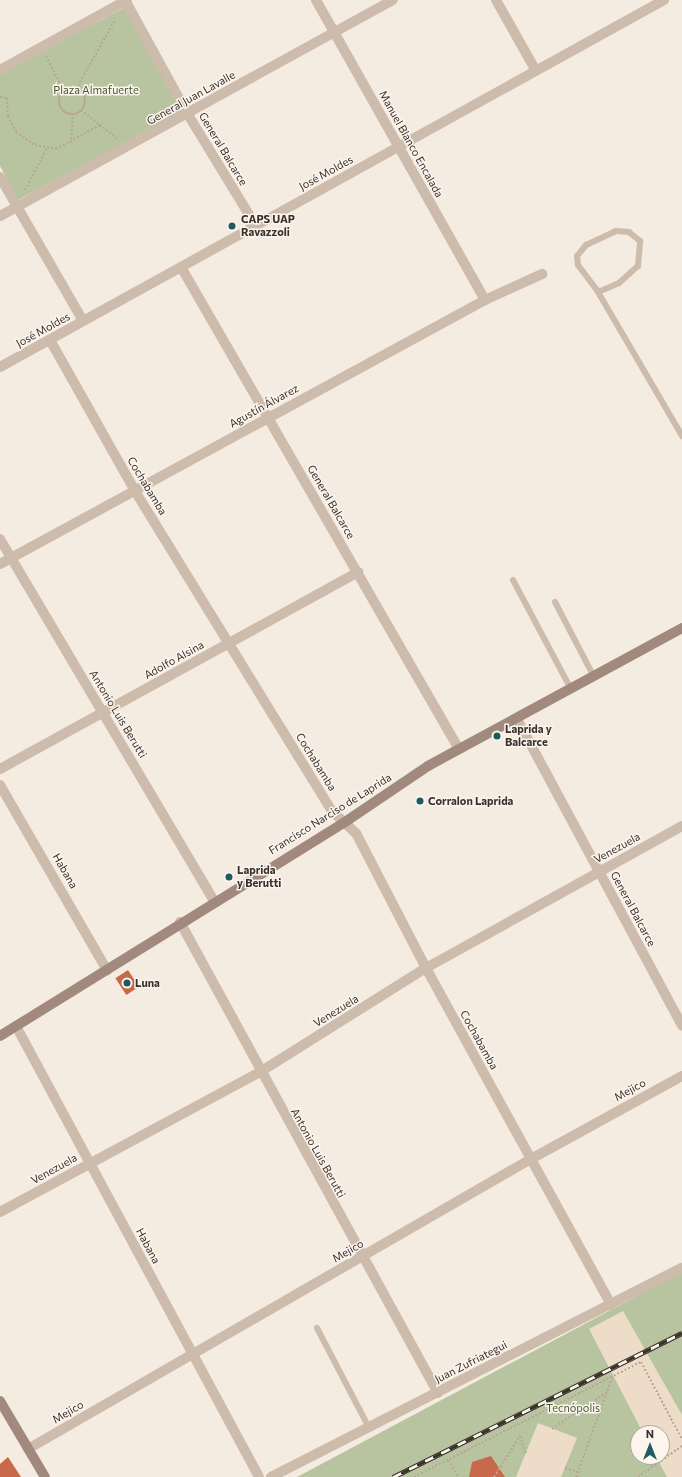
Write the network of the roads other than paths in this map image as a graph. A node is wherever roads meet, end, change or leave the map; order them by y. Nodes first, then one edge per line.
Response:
1 (126, 0) edge
2 (316, 0) edge
3 (393, 0) edge
4 (496, 0) edge
5 (664, 0) edge
6 (334, 32) junction
7 (0, 70) edge
8 (536, 71) junction
9 (187, 113) junction
10 (399, 147) junction
11 (0, 177) edge
12 (16, 207) junction
13 (0, 216) edge
14 (256, 226) junction
15 (181, 267) junction
16 (542, 274) dead end
17 (598, 292) junction
18 (485, 300) junction
19 (83, 322) junction
20 (50, 340) junction
21 (0, 367) edge
22 (268, 418) junction
23 (682, 436) edge
24 (135, 491) junction
25 (0, 539) edge
26 (11, 558) junction
27 (0, 564) edge
28 (359, 572) junction
29 (513, 580) dead end
30 (555, 602) dead end
31 (682, 628) edge
32 (229, 644) junction
33 (594, 677) junction
34 (570, 689) junction
35 (103, 712) junction
36 (516, 719) junction
37 (459, 749) junction
38 (0, 769) edge
39 (0, 785) edge
40 (345, 822) junction
41 (682, 826) edge
42 (599, 872) junction
43 (214, 901) junction
44 (180, 922) junction
45 (426, 968) junction
46 (107, 970) junction
47 (682, 1025) edge
48 (16, 1026) junction
49 (0, 1036) edge
50 (260, 1072) junction
51 (682, 1076) edge
52 (531, 1159) junction
53 (90, 1162) junction
54 (0, 1212) edge
55 (362, 1257) junction
56 (682, 1268) edge
57 (611, 1304) junction
58 (317, 1328) dead end
59 (192, 1354) junction
60 (438, 1393) junction
61 (0, 1401) edge
62 (369, 1428) junction
63 (28, 1449) junction
64 (45, 1477) edge
65 (259, 1477) edge
66 (271, 1477) edge

1 - 7 street
1 - 9 street, General Balcarce
2 - 6 street, Manuel Blanco Encalada
3 - 6 street, General Juan Lavalle
4 - 8 street
5 - 8 street, José Moldes
6 - 9 street, General Juan Lavalle
6 - 10 street, Manuel Blanco Encalada
8 - 10 street, José Moldes
9 - 12 street, General Juan Lavalle
9 - 14 street, General Balcarce
10 - 14 street, José Moldes
10 - 18 street, Manuel Blanco Encalada
11 - 12 street
12 - 13 street, General Juan Lavalle
12 - 19 street
14 - 15 street, José Moldes
15 - 19 street, José Moldes
15 - 22 street, General Balcarce
16 - 18 street, Agustín Álvarez
17 - 17 lane
17 - 23 lane
18 - 22 street, Agustín Álvarez
19 - 20 street, José Moldes
20 - 21 street, José Moldes
20 - 24 street, Cochabamba
22 - 24 street, Agustín Álvarez
22 - 28 street, General Balcarce
24 - 26 street, Agustín Álvarez
24 - 32 street, Cochabamba
25 - 26 street, Antonio Luis Berutti
26 - 27 street, Agustín Álvarez
26 - 35 street, Antonio Luis Berutti
28 - 32 street, Adolfo Alsina
28 - 37 street, General Balcarce
29 - 34 lane
30 - 33 lane
31 - 33 main road, Francisco Narciso de Laprida
32 - 35 street, Adolfo Alsina
32 - 40 street, Cochabamba
33 - 34 main road, Francisco Narciso de Laprida
34 - 36 main road, Francisco Narciso de Laprida
35 - 38 street, Adolfo Alsina
35 - 43 street, Antonio Luis Berutti
36 - 37 main road, Francisco Narciso de Laprida
36 - 42 street, General Balcarce
37 - 40 main road, Francisco Narciso de Laprida
39 - 46 street, Habana
40 - 43 main road, Francisco Narciso de Laprida
40 - 45 street, Cochabamba
41 - 42 street, Venezuela
42 - 45 street, Venezuela
42 - 47 street, General Balcarce
43 - 44 main road, Francisco Narciso de Laprida
44 - 46 main road, Francisco Narciso de Laprida
44 - 50 street, Antonio Luis Berutti
45 - 50 street, Venezuela
45 - 52 street, Cochabamba
46 - 48 main road, Francisco Narciso de Laprida
48 - 49 main road, Francisco Narciso de Laprida
48 - 53 street, Habana
50 - 53 street, Venezuela
50 - 55 street, Antonio Luis Berutti
51 - 52 street, Mejico
52 - 55 street, Mejico
52 - 57 street, Cochabamba
53 - 54 street, Venezuela
53 - 59 street, Habana
55 - 59 street, Mejico
55 - 60 street, Antonio Luis Berutti
56 - 57 street, Juan Zufriategui
57 - 60 street, Juan Zufriategui
58 - 62 lane
59 - 63 street, Mejico
59 - 65 street, Habana
60 - 62 street, Juan Zufriategui
61 - 63 main road
62 - 66 street, Juan Zufriategui
63 - 64 main road

